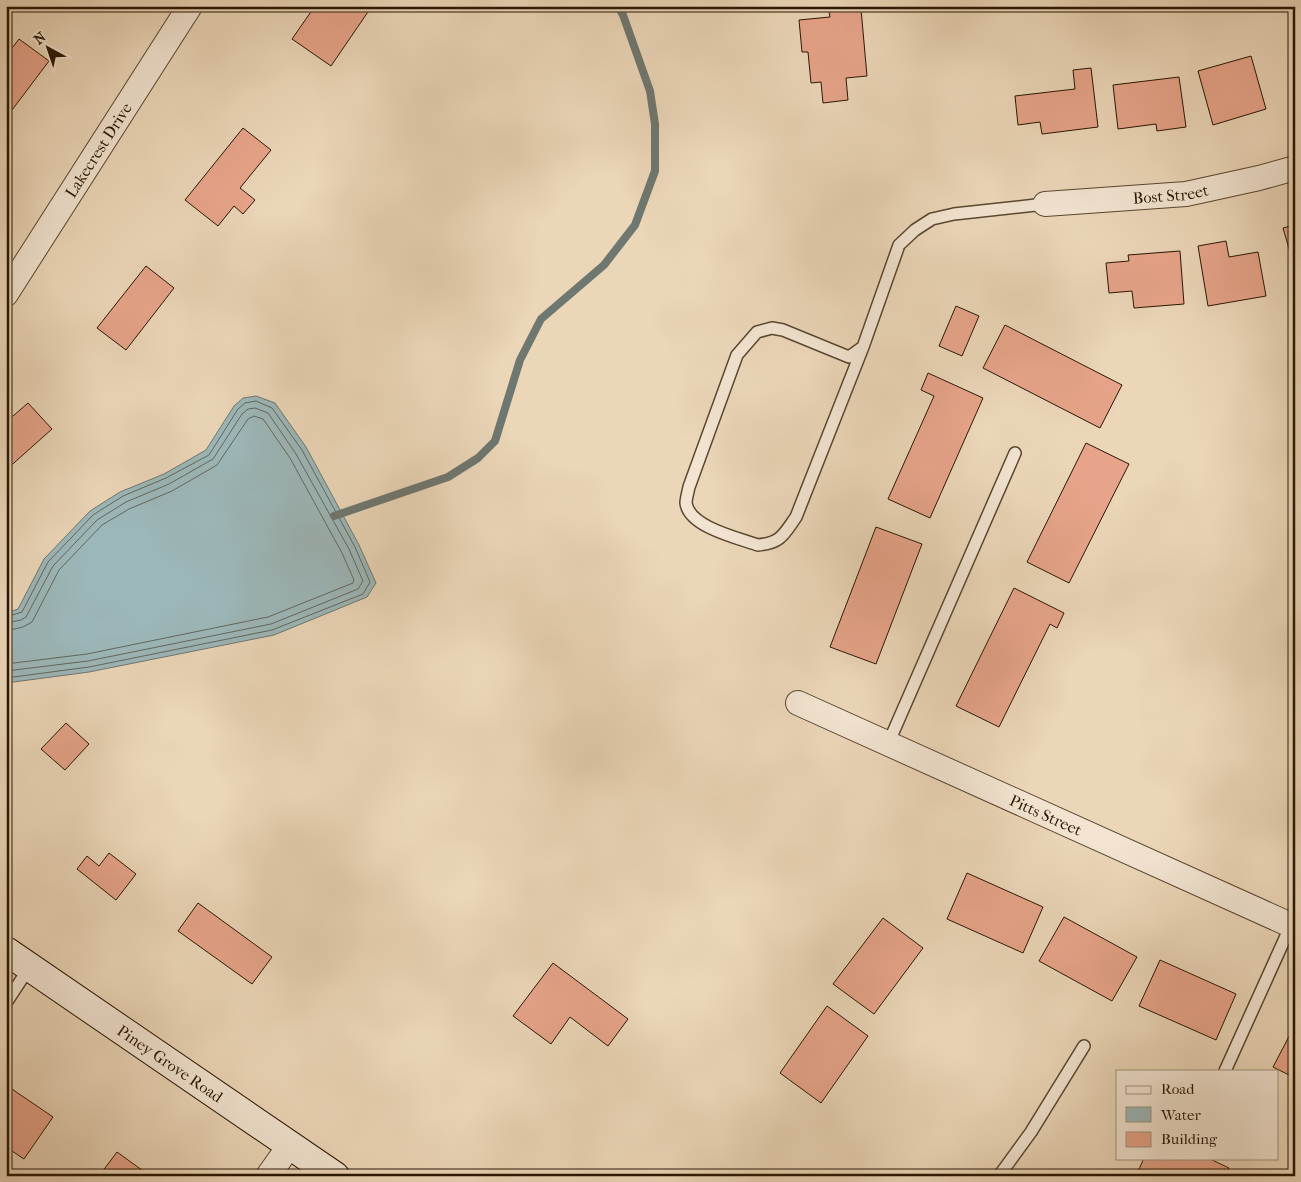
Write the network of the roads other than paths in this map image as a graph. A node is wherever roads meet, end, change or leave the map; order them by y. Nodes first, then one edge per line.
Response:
1 (190, 6) edge
2 (1295, 168) edge
3 (1045, 204) joint
4 (6, 294) edge
5 (863, 346) junction
6 (1015, 453) dead end
7 (798, 703) dead end
8 (888, 744) junction
9 (1293, 926) edge
10 (6, 951) edge
11 (29, 968) junction
12 (6, 1003) edge
13 (1084, 1046) dead end
14 (1225, 1070) edge
15 (290, 1145) junction
16 (268, 1176) edge
17 (335, 1176) edge
18 (999, 1176) edge

1 - 4 street, Lakecrest Drive
2 - 3 street, Bost Street
3 - 5 lane
5 - 5 lane
6 - 8 lane
7 - 8 street, Pitts Street
8 - 9 street, Pitts Street
9 - 14 lane
10 - 11 main road, Piney Grove Road
11 - 12 lane
11 - 15 main road, Piney Grove Road
13 - 18 lane
15 - 16 street
15 - 17 main road, Piney Grove Road

